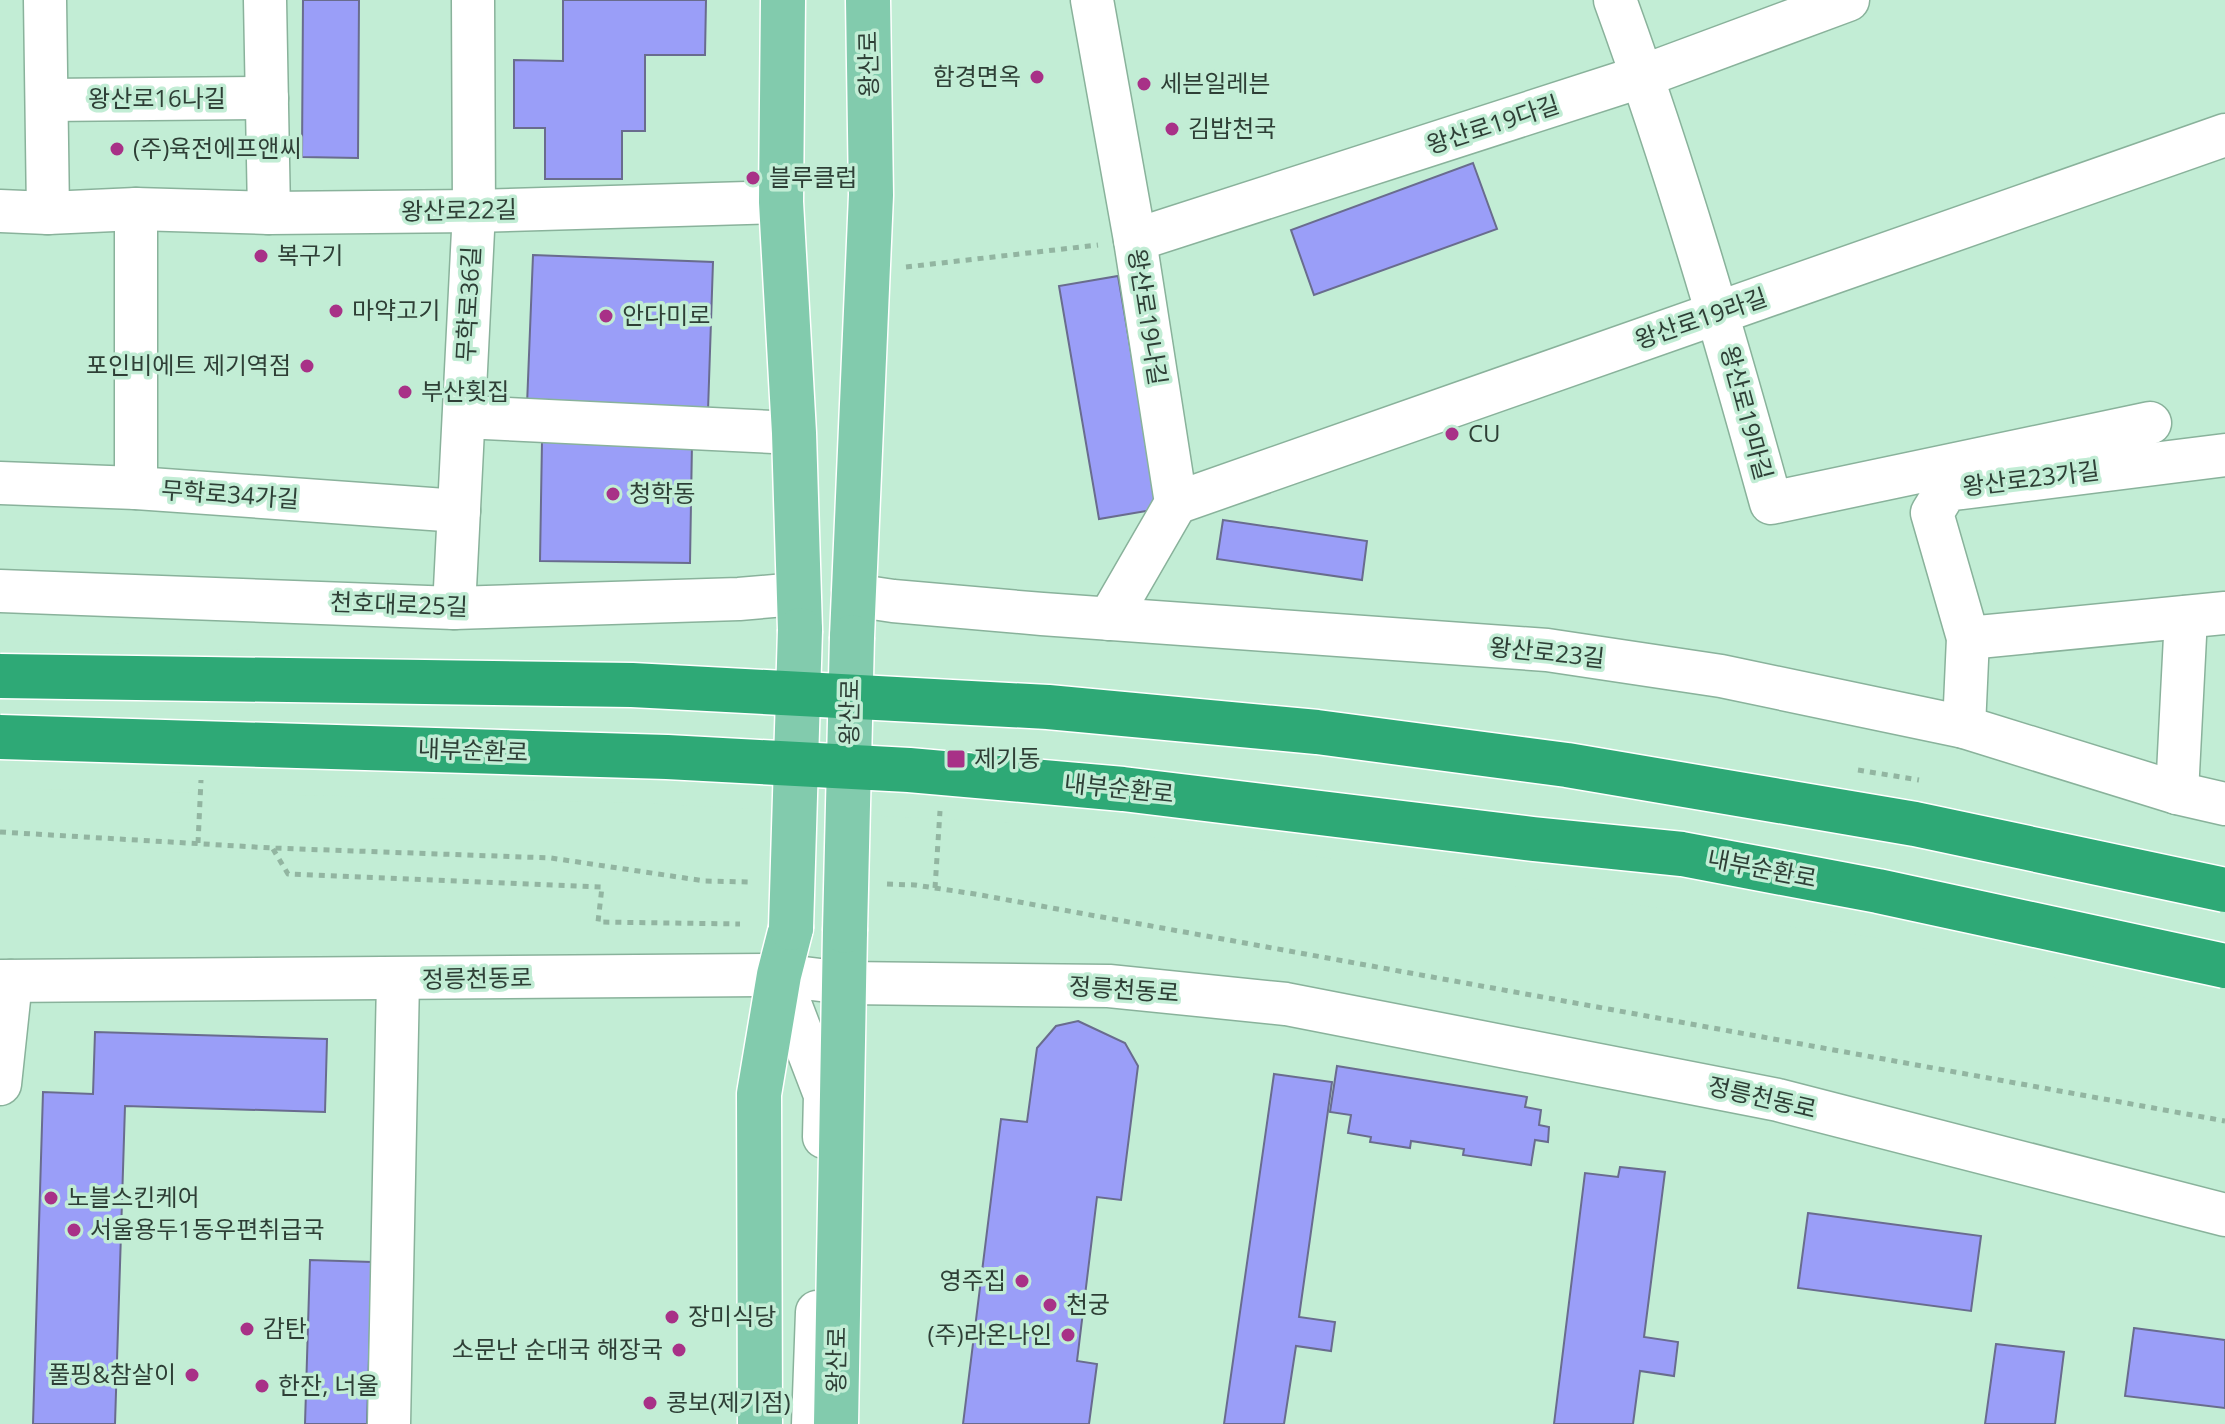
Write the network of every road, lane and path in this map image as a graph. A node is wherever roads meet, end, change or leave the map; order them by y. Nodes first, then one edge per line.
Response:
1 (45, 0) edge
2 (265, 0) edge
3 (473, 0) edge
4 (783, 0) edge
5 (868, 0) edge
6 (1092, 0) edge
7 (1615, 0) edge
8 (1848, 0) edge
9 (1643, 76) junction
10 (267, 98) junction
11 (47, 100) junction
12 (2225, 135) edge
13 (781, 202) junction
14 (136, 209) junction
15 (0, 211) edge
16 (474, 211) junction
17 (48, 213) junction
18 (269, 213) junction
19 (1135, 240) junction
20 (895, 268) dead end
21 (1719, 312) junction
22 (464, 417) junction
23 (2150, 423) dead end
24 (794, 433) junction
25 (2225, 455) edge
26 (0, 483) edge
27 (136, 488) junction
28 (1176, 503) junction
29 (459, 511) junction
30 (0, 591) edge
31 (454, 608) junction
32 (798, 612) junction
33 (2206, 615) edge
34 (852, 616) junction
35 (1109, 619) junction
36 (1968, 638) junction
37 (0, 676) edge
38 (1964, 727) junction
39 (0, 737) edge
40 (2177, 793) junction
41 (2225, 804) edge
42 (272, 848) dead end
43 (2225, 890) edge
44 (740, 924) dead end
45 (2225, 966) edge
46 (779, 975) junction
47 (398, 980) junction
48 (6, 981) edge
49 (845, 983) junction
50 (0, 1084) edge
51 (2225, 1215) edge
52 (389, 1424) edge
53 (760, 1424) edge
54 (813, 1424) edge
55 (836, 1424) edge

1 - 11 street
2 - 10 street
3 - 16 street, 무학로36길
4 - 13 main road
5 - 34 main road, 왕산로
6 - 19 street, 왕산로19나길
7 - 9 street, 왕산로19마길
8 - 9 street, 왕산로19다길
9 - 19 street, 왕산로19다길
9 - 21 street, 왕산로19마길
10 - 11 street, 왕산로16나길
10 - 18 street
11 - 17 street
12 - 21 street, 왕산로19라길
13 - 16 street, 왕산로22길
13 - 24 main road
14 - 17 street, 왕산로22길
14 - 18 street, 왕산로22길
14 - 27 street
15 - 17 street, 왕산로22길
16 - 18 street, 왕산로22길
16 - 22 street, 무학로36길
19 - 20 path
19 - 28 street, 왕산로19나길
21 - 23 street, 왕산로19마길
21 - 28 street, 왕산로19라길
22 - 24 street
22 - 29 street, 무학로36길
24 - 32 main road
25 - 36 street, 왕산로23가길
26 - 27 street, 무학로34가길
27 - 29 street, 무학로34가길
28 - 35 street
29 - 31 street, 무학로36길
30 - 31 street, 천호대로25길
31 - 32 street, 천호대로25길
32 - 46 main road, bridge
33 - 36 street
33 - 40 street
34 - 35 street, 왕산로23길
34 - 49 main road, 왕산로, bridge
35 - 38 street, 왕산로23길
36 - 38 street, 왕산로23가길
37 - 43 highway, bridge
38 - 40 street, 왕산로23길
39 - 45 highway, 내부순환로, bridge
40 - 41 street, 왕산로23길
42 - 44 path
46 - 47 street, 정릉천동로
46 - 49 street, 정릉천동로
46 - 53 main road
46 - 54 street, 왕산로
47 - 48 street, 정릉천동로
47 - 52 street
48 - 50 street
49 - 51 street, 정릉천동로
49 - 55 main road, 왕산로

